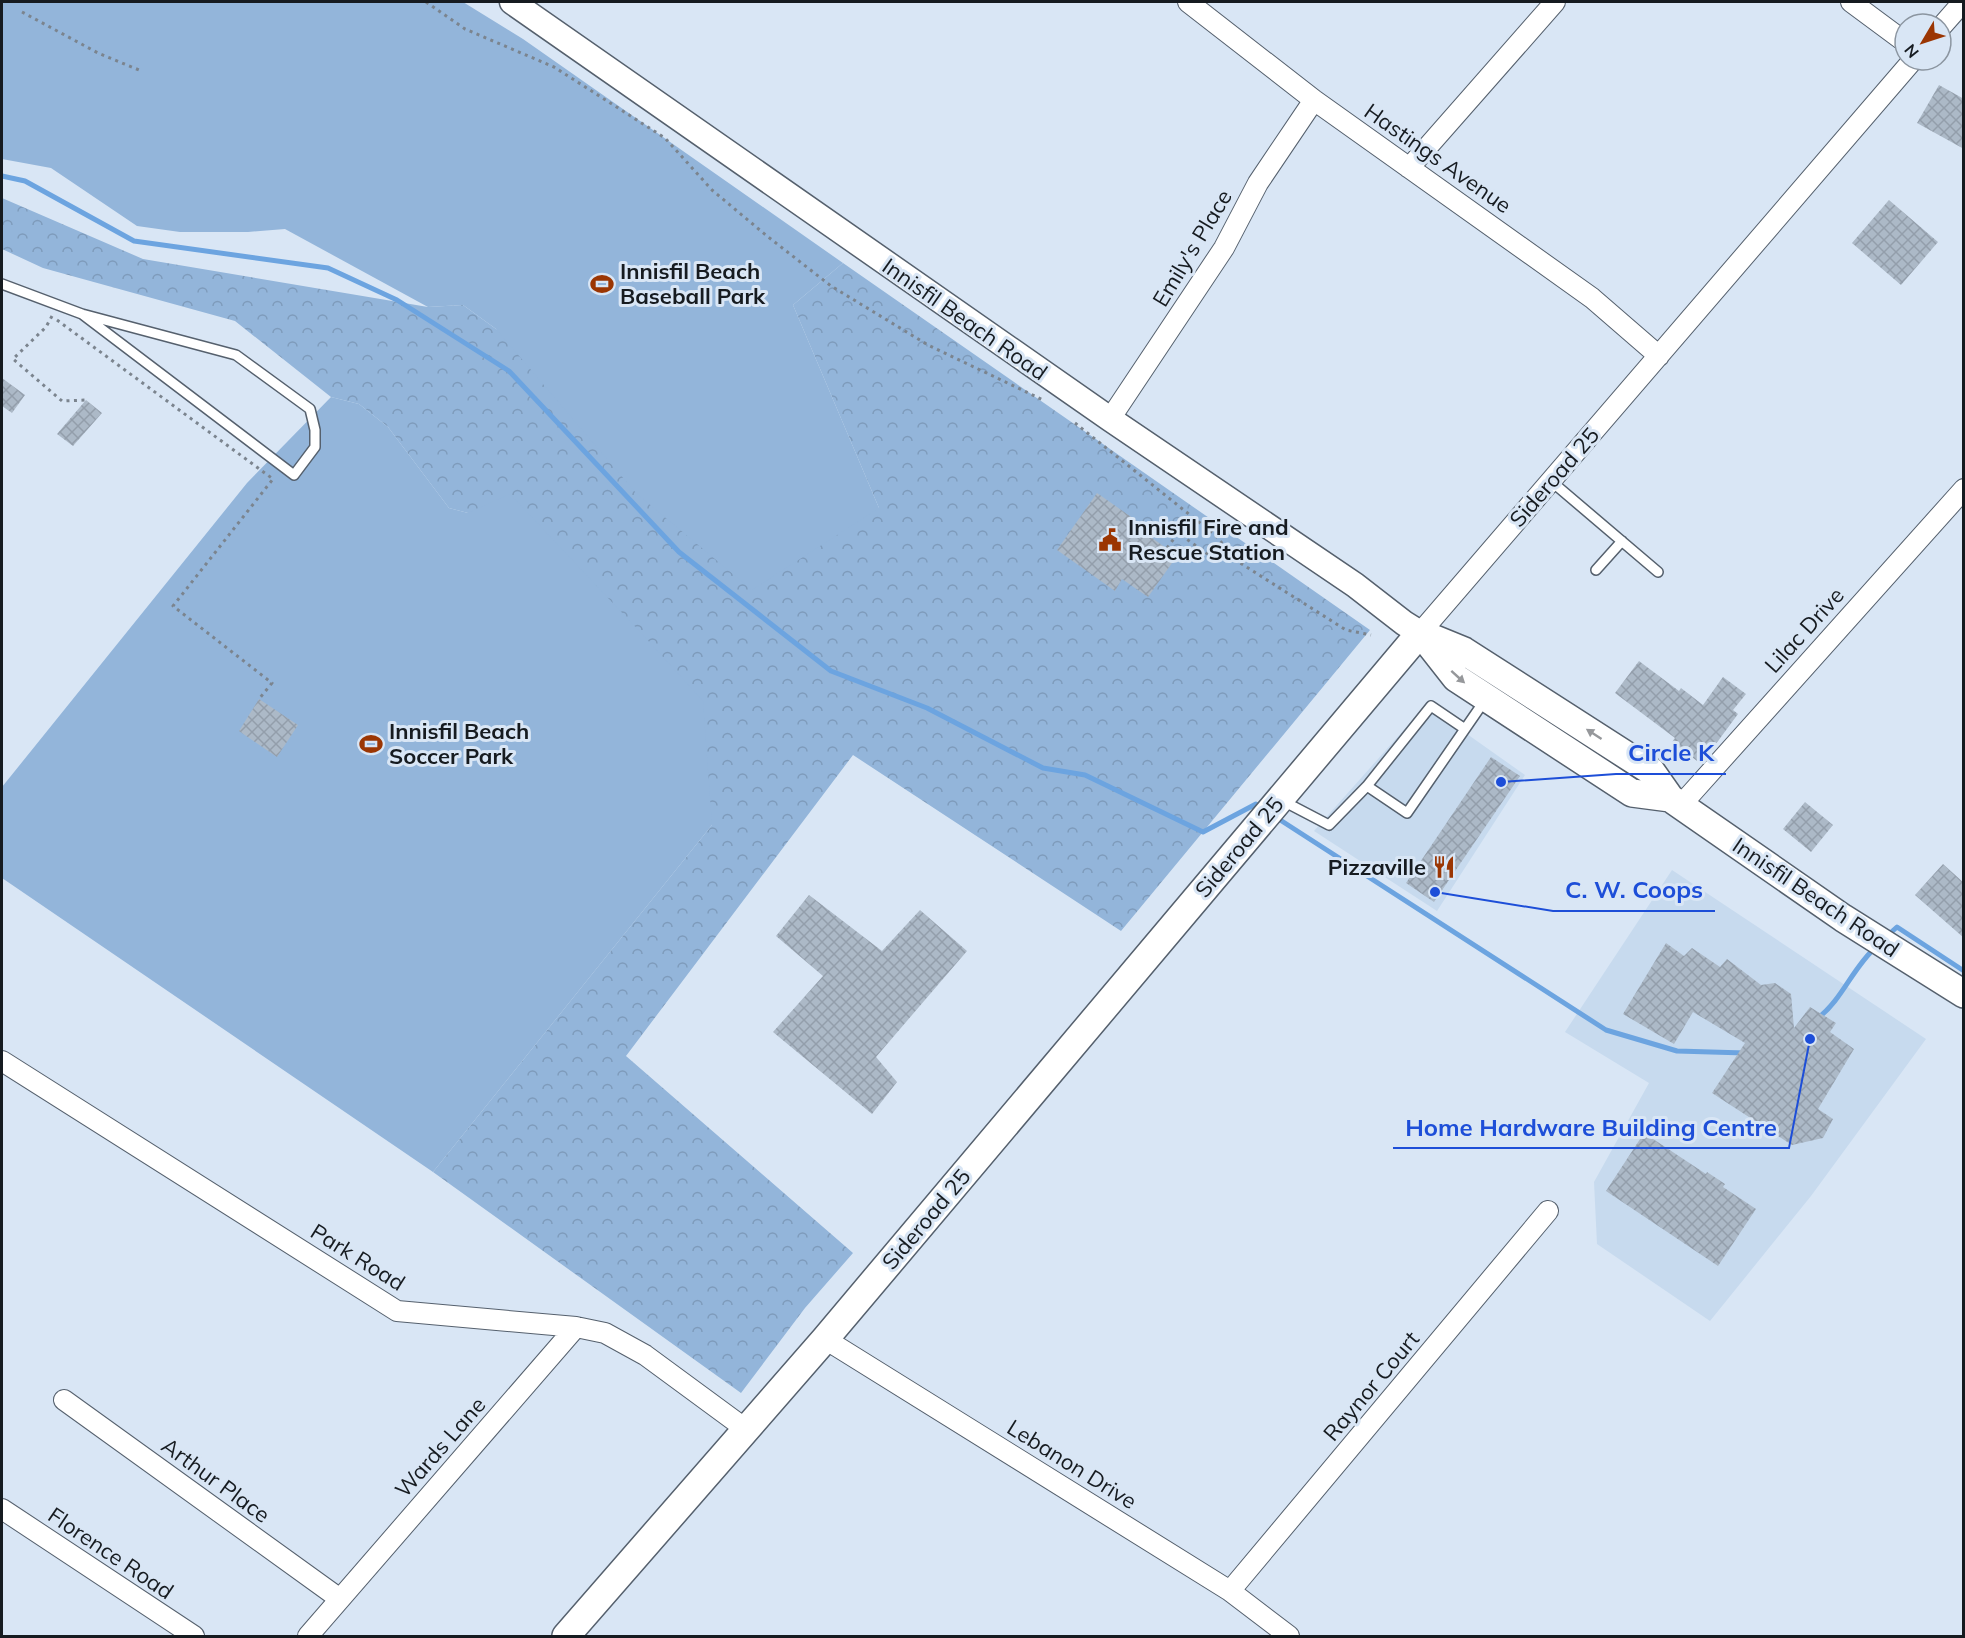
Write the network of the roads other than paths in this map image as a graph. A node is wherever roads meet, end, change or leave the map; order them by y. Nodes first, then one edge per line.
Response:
1 (512, 2) edge
2 (1188, 2) edge
3 (1555, 2) edge
4 (1851, 2) edge
5 (1963, 2) edge
6 (1953, 13) edge
7 (1893, 33) edge
8 (1903, 72) edge
9 (1314, 100) junction
10 (1409, 168) junction
11 (2, 284) edge
12 (82, 314) junction
13 (1659, 356) junction
14 (1110, 419) junction
15 (1551, 481) junction
16 (1964, 489) edge
17 (1622, 541) junction
18 (1596, 570) dead end
19 (1658, 572) dead end
20 (1420, 633) junction
21 (1487, 698) junction
22 (1465, 729) junction
23 (1367, 786) junction
24 (1280, 799) junction
25 (1675, 801) junction
26 (1964, 994) edge
27 (2, 1061) edge
28 (1548, 1211) dead end
29 (576, 1327) junction
30 (825, 1339) junction
31 (64, 1400) dead end
32 (747, 1430) junction
33 (2, 1509) edge
34 (1230, 1591) junction
35 (340, 1599) junction
36 (194, 1636) edge
37 (308, 1636) edge
38 (566, 1636) edge
39 (1289, 1636) edge

1 - 14 street, Innisfil Beach Road
2 - 9 street, Hastings Avenue
3 - 10 street
4 - 7 street
5 - 6 street
8 - 13 street, Sideroad 25
9 - 10 street, Hastings Avenue
9 - 14 street, Emily's Place
10 - 13 street, Hastings Avenue
11 - 12 lane
12 - 12 lane
13 - 15 street, Sideroad 25
14 - 20 street, Innisfil Beach Road
15 - 17 lane
15 - 20 street, Sideroad 25
16 - 25 street, Lilac Drive
17 - 18 lane
17 - 19 lane
20 -> 21 main road, Innisfil Beach Road
20 - 24 main road, Sideroad 25
25 -> 20 main road, Innisfil Beach Road
21 - 22 lane
21 - 25 main road, Innisfil Beach Road
22 - 23 lane
22 - 23 lane
23 - 24 lane
24 - 30 main road, Sideroad 25
25 - 26 main road, Innisfil Beach Road
27 - 29 street, Park Road
28 - 34 street, Raynor Court
29 - 32 street, Park Road
29 - 35 street, Wards Lane
30 - 32 main road, Sideroad 25
30 - 34 street, Lebanon Drive
31 - 35 street, Arthur Place
32 - 38 main road, Sideroad 25
33 - 36 street, Florence Road
34 - 39 street, Lebanon Drive
35 - 37 street

